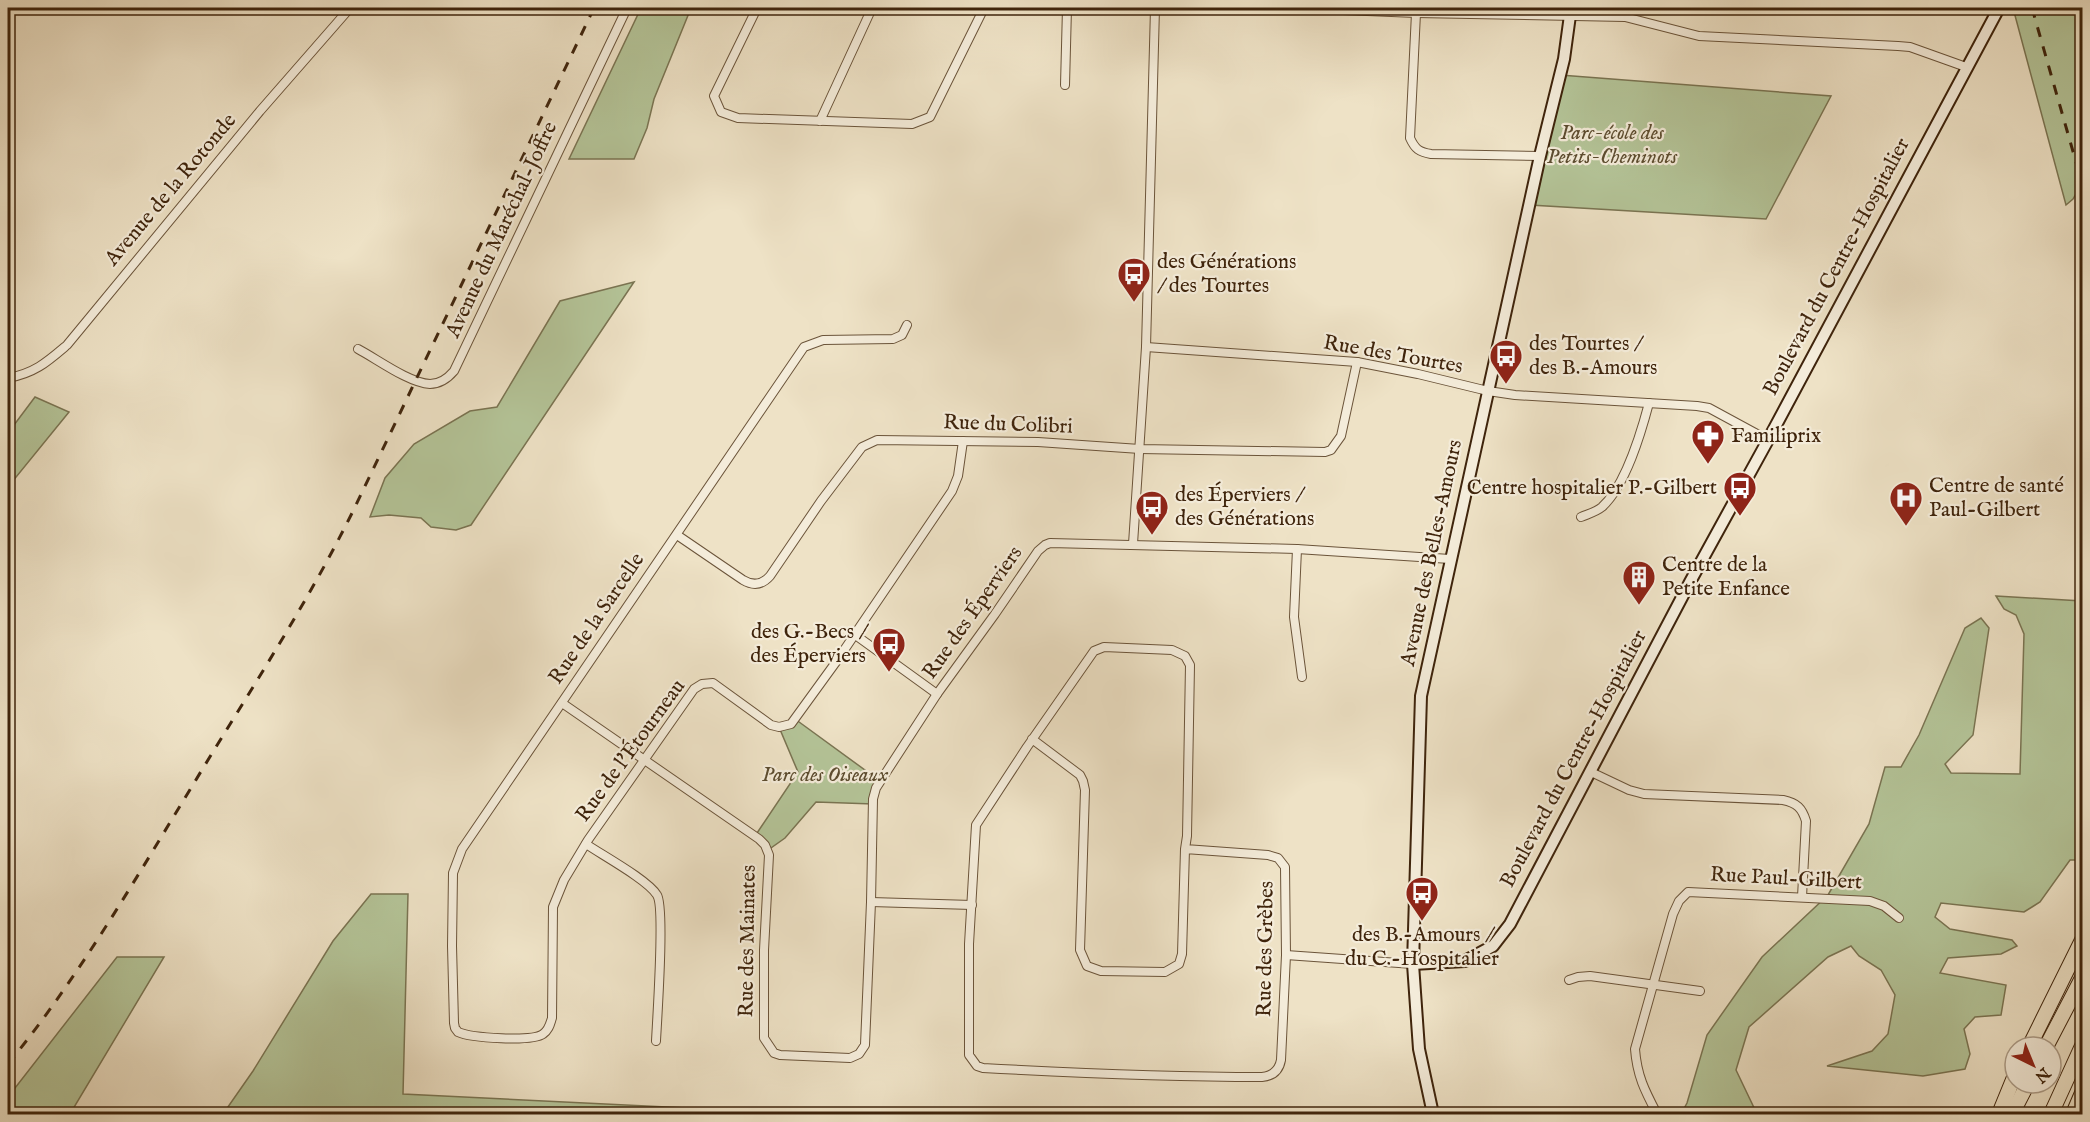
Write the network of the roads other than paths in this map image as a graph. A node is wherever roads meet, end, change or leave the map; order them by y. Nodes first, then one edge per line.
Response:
1 (350, 8) edge
2 (627, 8) edge
3 (757, 8) edge
4 (872, 8) edge
5 (984, 8) edge
6 (1067, 8) edge
7 (1155, 8) edge
8 (1294, 8) edge
9 (1999, 8) edge
10 (1570, 11) edge
11 (1416, 12) junction
12 (1966, 67) junction
13 (1065, 85) dead end
14 (820, 121) junction
15 (1540, 156) junction
16 (907, 325) dead end
17 (1146, 347) junction
18 (358, 349) dead end
19 (1357, 362) junction
20 (8, 378) edge
21 (1488, 391) junction
22 (1649, 403) junction
23 (1768, 440) junction
24 (963, 441) junction
25 (1140, 449) junction
26 (1581, 517) dead end
27 (677, 535) junction
28 (1133, 544) junction
29 (1297, 549) junction
30 (1450, 559) junction
31 (854, 634) junction
32 (1302, 678) dead end
33 (937, 694) junction
34 (562, 703) junction
35 (1032, 739) junction
36 (644, 760) junction
37 (1591, 772) junction
38 (586, 844) junction
39 (1185, 849) junction
40 (1802, 897) junction
41 (871, 902) junction
42 (972, 905) junction
43 (1899, 918) dead end
44 (2082, 940) edge
45 (1286, 955) junction
46 (1413, 964) junction
47 (2082, 978) edge
48 (1569, 981) dead end
49 (1653, 985) junction
50 (1700, 992) dead end
51 (458, 1032) joint
52 (2035, 1035) edge
53 (2052, 1035) edge
54 (656, 1041) dead end
55 (2082, 1046) edge
56 (859, 1054) joint
57 (2082, 1093) edge
58 (2007, 1095) edge
59 (2022, 1095) edge
60 (1433, 1114) edge
61 (1657, 1114) edge
62 (1999, 1114) edge
63 (2012, 1114) edge
64 (2051, 1114) edge
65 (2073, 1114) edge

1 - 20 street, Avenue de la Rotonde
2 - 18 street, Avenue du Maréchal-Joffre
3 - 14 street
4 - 14 street
5 - 14 street
6 - 13 street
7 - 17 street
8 - 11 street
9 - 12 street, Boulevard du Centre-Hospitalier
10 - 11 street
10 - 12 street
10 - 15 street, Avenue des Belles-Amours
11 - 15 street
12 - 23 street, Boulevard du Centre-Hospitalier
15 - 21 street, Avenue des Belles-Amours
16 - 27 street, Rue de la Sarcelle
17 - 19 street, Rue des Tourtes
17 - 25 street
19 - 21 street, Rue des Tourtes
19 - 25 street, Rue du Colibri
21 - 22 street, Rue des Tourtes
21 - 30 street, Avenue des Belles-Amours
22 - 23 street, Rue des Tourtes
22 - 26 street
23 - 37 street, Boulevard du Centre-Hospitalier
24 - 25 street, Rue du Colibri
24 - 27 street, Rue du Colibri
24 - 31 street, Rue de l'Étourneau
25 - 28 street
27 - 34 street, Rue de la Sarcelle
28 - 29 street, Rue des Éperviers
28 - 33 street, Rue des Éperviers
29 - 30 street, Rue des Éperviers
29 - 32 street
30 - 46 street, Avenue des Belles-Amours
31 - 33 street
31 - 36 street, Rue de l'Étourneau
33 - 41 street, Rue des Éperviers
34 - 36 street, Rue des Mainates
34 - 51 street, Rue de la Sarcelle
35 - 39 street, Rue des Grèbes
35 - 39 street
35 - 42 street, Rue des Grèbes
36 - 38 street, Rue de l'Étourneau
36 - 56 street, Rue des Mainates
37 - 40 street
37 - 46 street, Boulevard du Centre-Hospitalier
38 - 51 street, Rue de l'Étourneau
38 - 54 street
39 - 45 street, Rue des Grèbes
40 - 43 street, Rue Paul-Gilbert
40 - 49 street, Rue Paul-Gilbert
41 - 42 street
41 - 56 street, Rue des Éperviers
42 - 45 street, Rue des Grèbes
44 - 52 highway
45 - 46 street
46 - 60 street, Avenue des Belles-Amours
47 - 53 highway
48 - 49 street
49 - 50 street
49 - 61 street, Rue Paul-Gilbert
55 - 64 highway
57 - 65 highway
58 - 62 highway
59 - 63 highway

